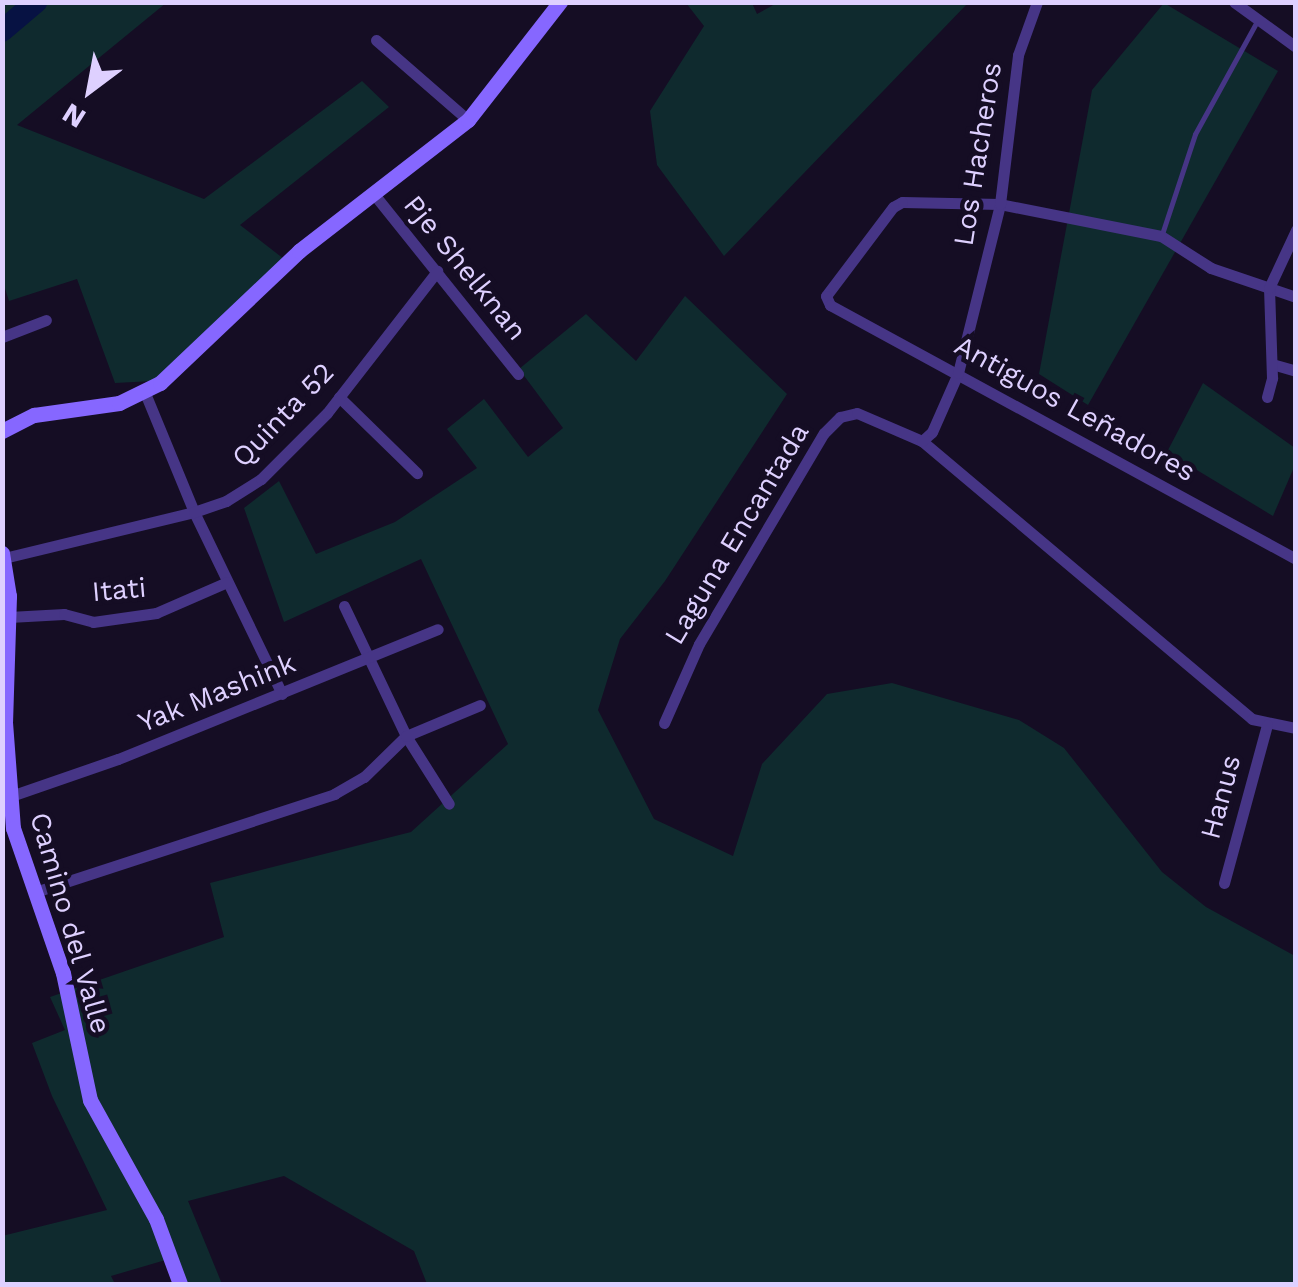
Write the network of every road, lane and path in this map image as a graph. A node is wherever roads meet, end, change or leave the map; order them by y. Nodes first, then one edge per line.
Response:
1 (560, 2) edge
2 (1037, 2) edge
3 (1234, 2) edge
4 (1257, 20) junction
5 (376, 40) dead end
6 (1296, 48) edge
7 (468, 120) junction
8 (373, 193) junction
9 (1000, 204) junction
10 (1296, 230) edge
11 (1161, 236) junction
12 (437, 271) junction
13 (1269, 288) junction
14 (1296, 297) edge
15 (46, 320) dead end
16 (2, 337) edge
17 (1272, 364) junction
18 (1296, 371) edge
19 (958, 373) junction
20 (518, 374) dead end
21 (146, 394) junction
22 (339, 397) junction
23 (1267, 397) dead end
24 (2, 431) edge
25 (922, 442) junction
26 (417, 472) dead end
27 (194, 512) junction
28 (3, 556) edge
29 (1296, 559) edge
30 (227, 582) junction
31 (344, 606) dead end
32 (10, 617) junction
33 (438, 629) dead end
34 (367, 659) junction
35 (282, 694) junction
36 (480, 706) dead end
37 (664, 723) dead end
38 (1267, 725) junction
39 (1296, 728) edge
40 (406, 736) junction
41 (5, 748) edge
42 (10, 796) junction
43 (449, 804) dead end
44 (1224, 883) dead end
45 (35, 892) junction
46 (180, 1284) edge

1 - 7 street
2 - 9 street, Los Hacheros
3 - 4 street
4 - 6 street
4 - 11 lane
5 - 7 street
7 - 8 street
8 - 12 street, Pje Shelknan
8 - 21 street
9 - 11 street
9 - 19 street, Los Hacheros
9 - 19 street, Antiguos Leñadores
10 - 13 street
11 - 13 street
12 - 20 street, Pje Shelknan
12 - 22 street, Quinta 52
13 - 14 street
13 - 17 street
15 - 16 street
17 - 18 street
17 - 23 street
19 - 25 street
19 - 29 street, Antiguos Leñadores
21 - 24 street
21 - 27 street
22 - 26 street
22 - 27 street, Quinta 52
25 - 37 street, Laguna Encantada
25 - 38 street
27 - 28 street, Quinta 52
27 - 30 street
28 - 32 street, Camino del Valle
30 - 32 street, Itati
30 - 35 street
31 - 34 street
32 - 41 street, Camino del Valle
33 - 34 street, Yak Mashink
34 - 35 street, Yak Mashink
34 - 40 street
35 - 42 street, Yak Mashink
36 - 40 street
38 - 39 street
38 - 44 street, Hanus
40 - 43 street
40 - 45 street
41 - 42 street, Camino del Valle
42 - 45 street, Camino del Valle
45 - 46 street, Camino del Valle

